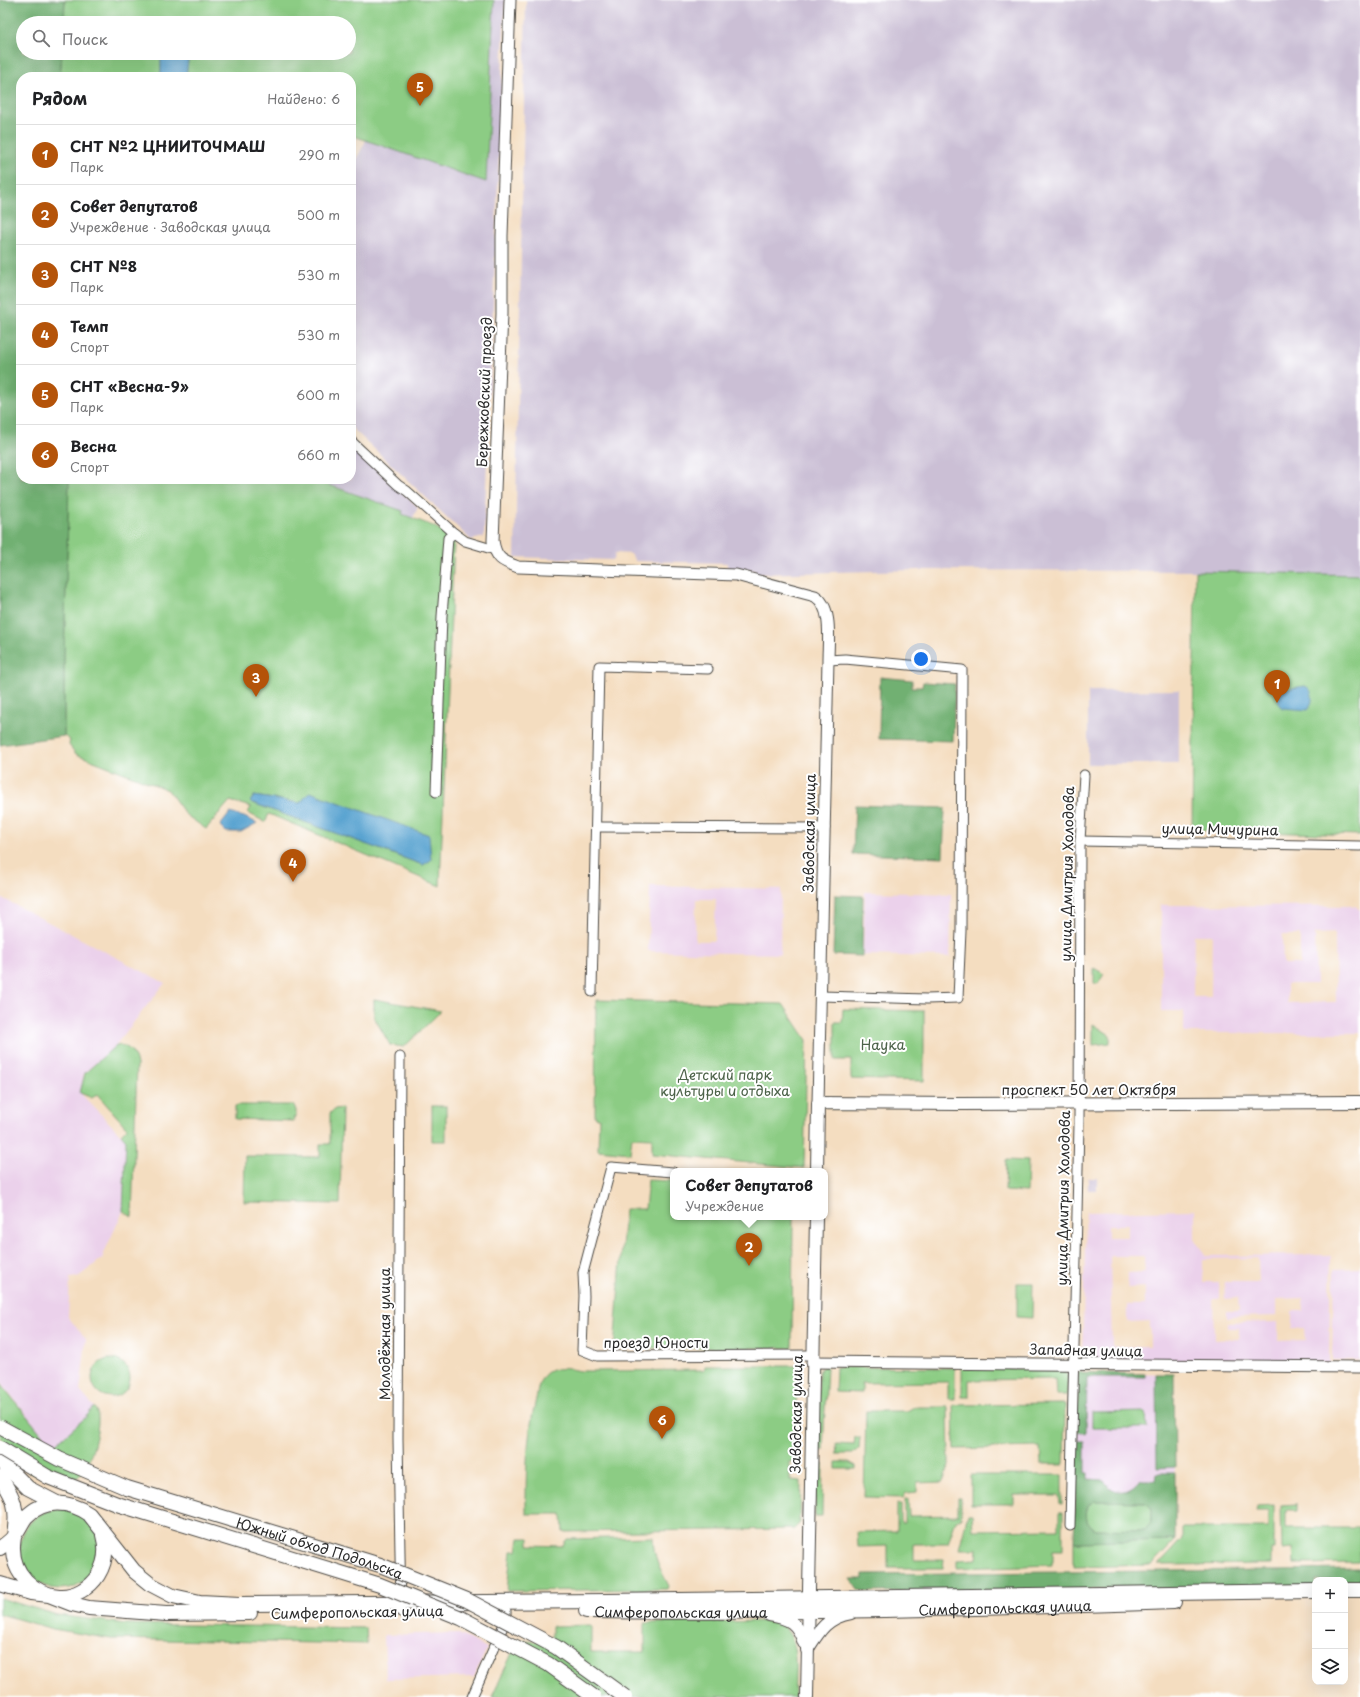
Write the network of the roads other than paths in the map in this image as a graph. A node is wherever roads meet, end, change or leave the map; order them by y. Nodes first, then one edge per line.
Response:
1 (510, 0) edge
2 (356, 446) edge
3 (454, 533) junction
4 (495, 550) junction
5 (828, 660) junction
6 (708, 669) dead end
7 (1084, 775) dead end
8 (436, 792) dead end
9 (597, 827) junction
10 (825, 828) junction
11 (1080, 841) junction
12 (1360, 846) edge
13 (592, 992) dead end
14 (821, 996) junction
15 (400, 1057) dead end
16 (1360, 1102) edge
17 (818, 1103) junction
18 (1078, 1104) junction
19 (816, 1168) edge
20 (670, 1172) edge
21 (816, 1220) edge
22 (812, 1358) junction
23 (1074, 1365) junction
24 (1360, 1367) edge
25 (0, 1427) edge
26 (0, 1448) edge
27 (0, 1460) edge
28 (0, 1477) edge
29 (57, 1503) junction
30 (1070, 1526) dead end
31 (103, 1532) junction
32 (16, 1534) junction
33 (0, 1548) edge
34 (0, 1584) edge
35 (1348, 1590) edge
36 (1360, 1590) edge
37 (1312, 1591) edge
38 (49, 1595) junction
39 (1312, 1600) edge
40 (1348, 1600) edge
41 (1360, 1600) edge
42 (808, 1605) junction
43 (401, 1607) junction
44 (506, 1611) junction
45 (744, 1611) junction
46 (863, 1611) junction
47 (807, 1650) junction
48 (472, 1697) edge
49 (594, 1697) edge
50 (625, 1697) edge
51 (807, 1697) edge

1 - 4 street, Бережковский проезд
2 - 3 street
3 - 4 street
3 - 8 street
4 - 5 street, Заводская улица
5 - 10 street, Заводская улица
5 - 14 street
6 - 9 street
7 - 11 street, улица Дмитрия Холодова
9 - 10 street
9 - 13 street
10 - 14 street, Заводская улица
11 - 12 street, улица Мичурина
11 - 18 street, улица Дмитрия Холодова
14 - 17 street, Заводская улица
15 - 43 street, Молодёжная улица
16 - 18 main road, проспект 50 лет Октября
17 - 18 main road, проспект 50 лет Октября
17 - 19 main road, Заводская улица
18 - 23 street, улица Дмитрия Холодова
20 - 22 street, проезд Юности
21 - 22 main road, Заводская улица
22 - 23 street, Западная улица
22 - 42 main road, Заводская улица
23 - 24 street, Западная улица
23 - 30 street, улица Дмитрия Холодова
25 - 50 main road, Южный обход Подольска, bridge
26 - 49 main road, Южный обход Подольска, bridge
27 - 29 main road
28 - 32 main road
29 - 31 main road
29 - 32 main road
31 - 38 main road
31 - 43 main road, Симферопольская улица
32 - 33 main road
32 - 38 main road
34 - 38 main road
35 - 36 main road
37 - 42 main road, Симферопольская улица
38 - 43 main road, Симферопольская улица
39 - 46 main road, Симферопольская улица
40 - 41 main road
42 - 43 main road, Симферопольская улица
42 - 45 main road, Симферопольская улица
42 - 46 main road, Симферопольская улица
42 - 47 main road, Заводская улица
43 - 44 main road, Симферопольская улица
44 - 45 main road, Симферопольская улица
44 - 48 street
45 - 47 main road
46 - 47 main road
47 - 51 main road, Заводская улица

